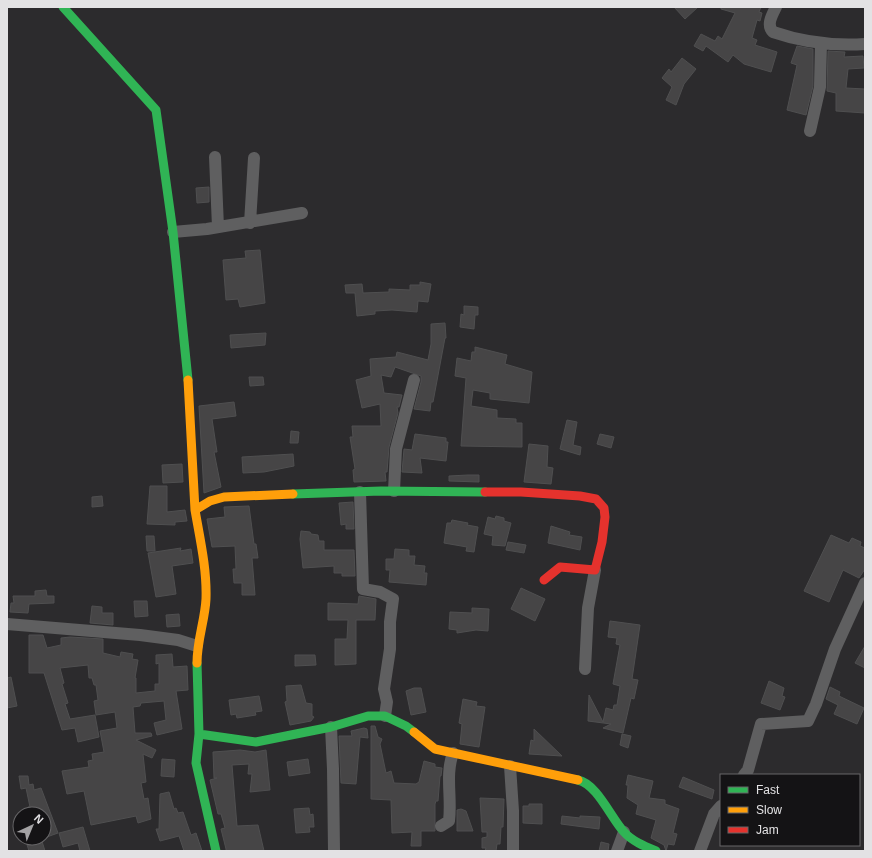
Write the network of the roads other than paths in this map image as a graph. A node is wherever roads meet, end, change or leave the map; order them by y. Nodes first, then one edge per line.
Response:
1 (62, 7) edge
2 (776, 7) edge
3 (821, 43) junction
4 (865, 44) edge
5 (810, 131) dead end
6 (215, 157) dead end
7 (254, 158) dead end
8 (302, 213) dead end
9 (250, 223) junction
10 (218, 227) junction
11 (173, 232) junction
12 (414, 380) dead end
13 (394, 491) junction
14 (360, 492) junction
15 (195, 510) junction
16 (595, 570) junction
17 (544, 580) dead end
18 (865, 582) edge
19 (7, 624) edge
20 (197, 646) junction
21 (585, 669) dead end
22 (385, 716) junction
23 (331, 727) junction
24 (199, 734) junction
25 (453, 753) junction
26 (510, 766) junction
27 (745, 774) edge
28 (720, 807) edge
29 (441, 826) dead end
30 (624, 832) junction
31 (216, 851) edge
32 (334, 851) edge
33 (512, 851) edge
34 (617, 851) edge
35 (656, 851) edge
36 (700, 851) edge

1 - 11 street
2 - 3 street
3 - 4 street
3 - 5 street
6 - 10 street
7 - 9 street
8 - 9 street
9 - 10 street
10 - 11 street
11 - 15 street
12 - 13 street
13 - 14 street
13 - 16 street
14 - 15 street
14 - 22 street
15 - 20 street
16 - 17 street
16 - 21 street
18 - 27 street
19 - 20 street
20 - 24 street
22 - 23 street
22 - 25 street
23 - 24 street
23 - 32 street
24 - 31 street
25 - 26 street
25 - 29 street
26 - 30 street
26 - 33 street
28 - 36 street
30 - 34 street
30 - 35 street

